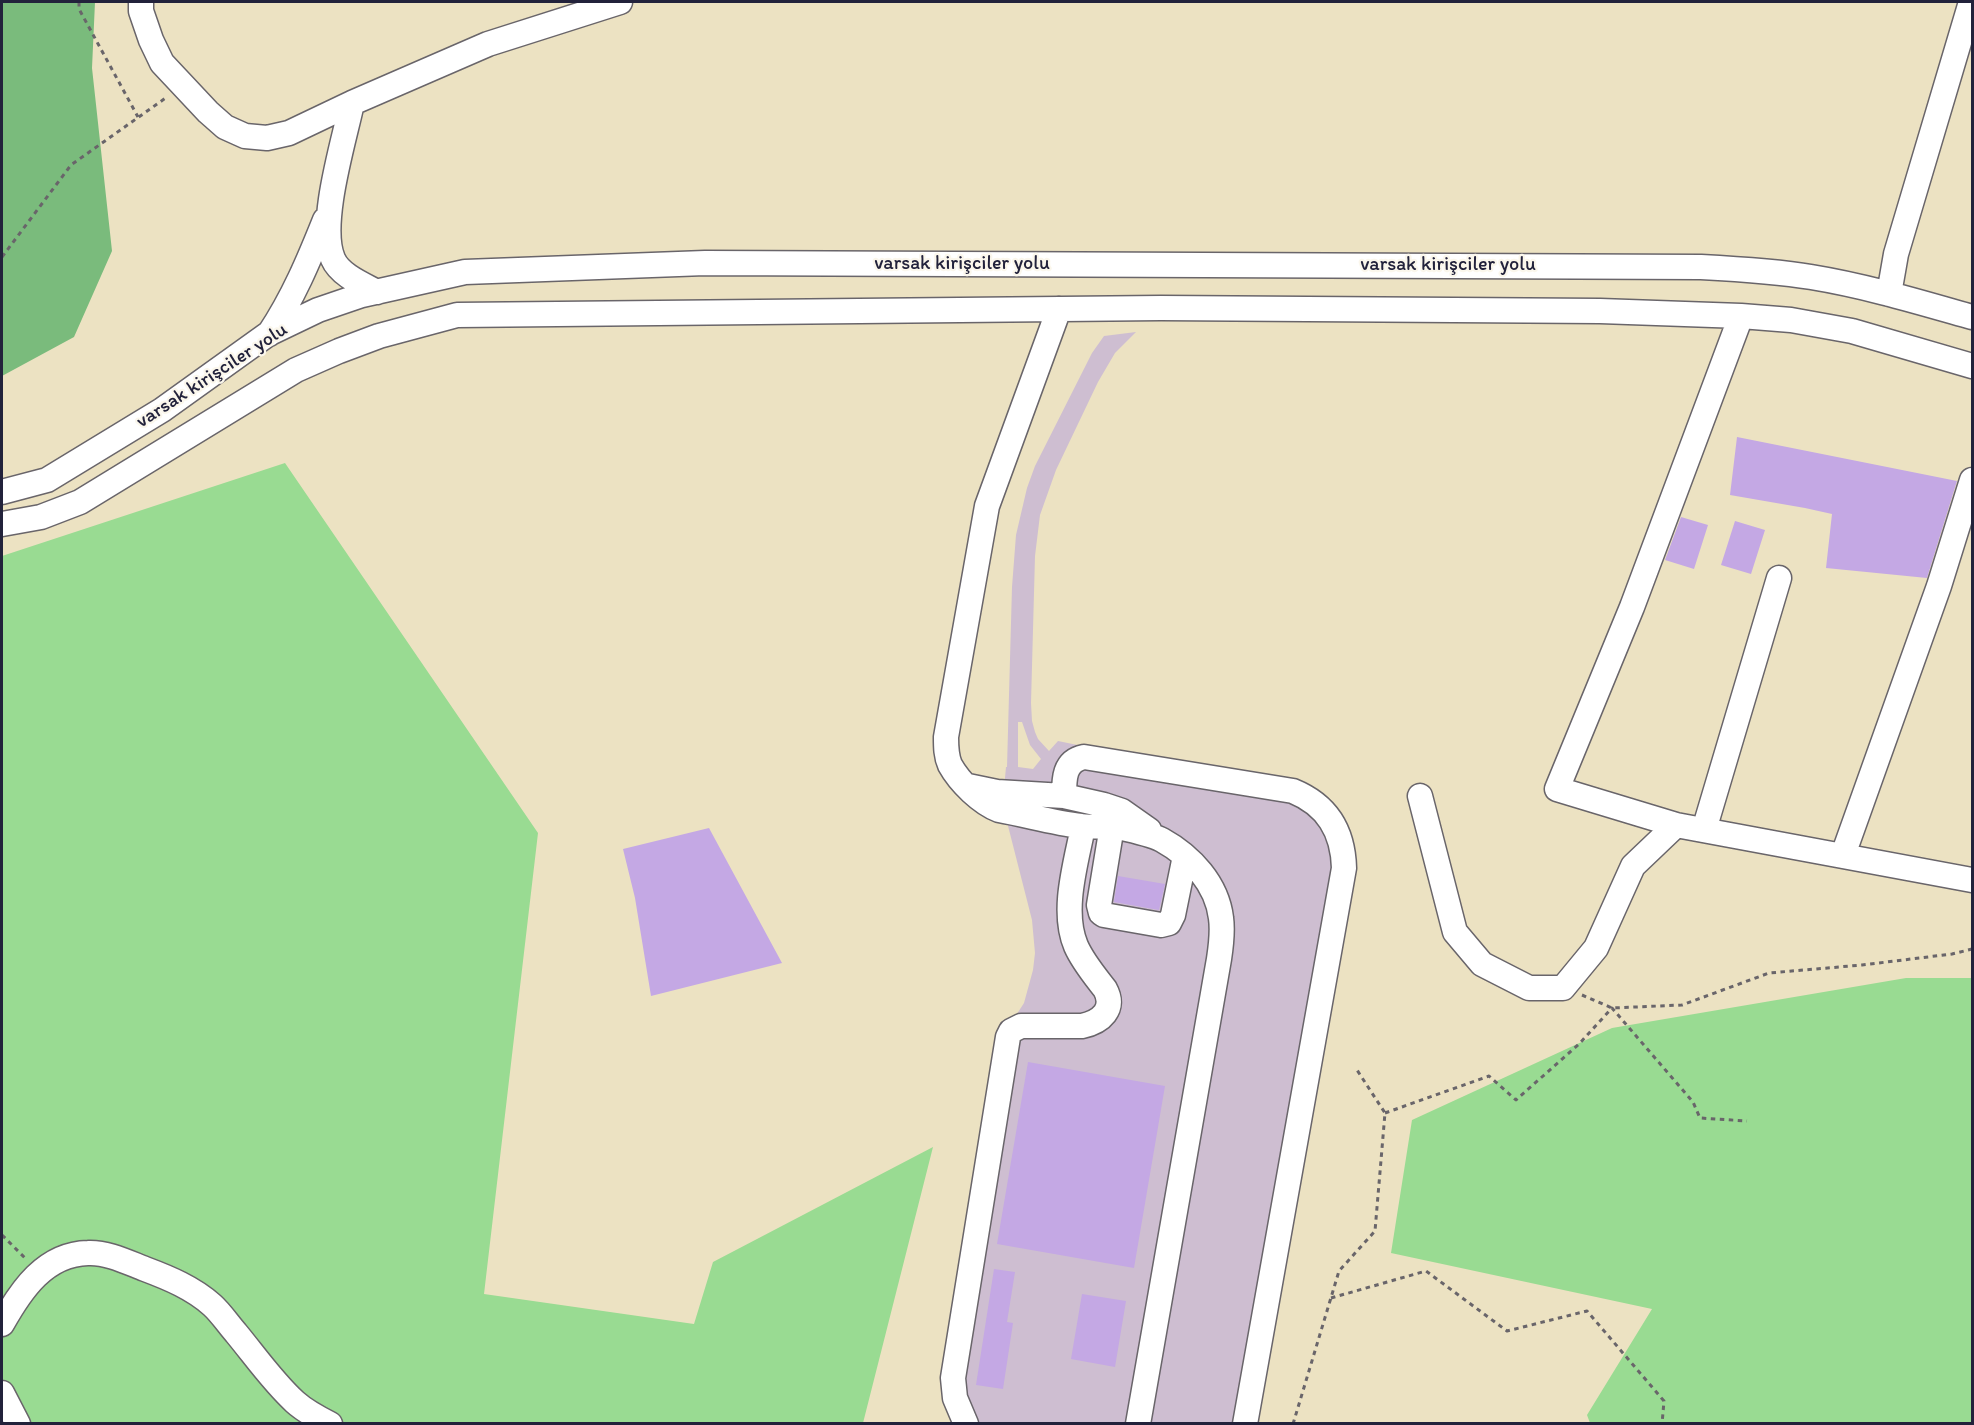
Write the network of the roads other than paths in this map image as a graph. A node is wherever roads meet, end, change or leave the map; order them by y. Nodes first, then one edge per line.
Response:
1 (141, 2) edge
2 (620, 2) edge
3 (1971, 2) edge
4 (352, 103) junction
5 (329, 210) junction
6 (377, 292) junction
7 (1889, 294) junction
8 (1059, 309) junction
9 (1741, 316) junction
10 (1972, 317) edge
11 (268, 334) junction
12 (1972, 366) edge
13 (1972, 480) edge
14 (2, 492) edge
15 (2, 524) edge
16 (1779, 578) dead end
17 (967, 786) junction
18 (1064, 796) junction
19 (1420, 796) dead end
20 (1676, 825) junction
21 (1112, 826) junction
22 (1083, 827) junction
23 (1704, 830) junction
24 (1161, 839) junction
25 (1843, 855) junction
26 (1185, 856) junction
27 (1972, 880) edge
28 (2, 1324) edge
29 (2, 1393) edge
30 (18, 1424) edge
31 (330, 1424) edge
32 (966, 1424) edge
33 (1138, 1424) edge
34 (1245, 1424) edge

1 - 4 street
2 - 4 street
3 - 7 street
4 - 5 street
5 - 6 street
5 - 11 street
6 - 7 street, varsak kirişciler yolu
6 - 11 street, varsak kirişciler yolu
7 - 10 street, varsak kirişciler yolu
8 - 9 street, varsak kirişciler yolu
8 - 15 street, varsak kirişciler yolu
8 - 17 street
9 - 12 street, varsak kirişciler yolu
9 - 20 street
11 - 14 street, varsak kirişciler yolu
13 - 25 street
16 - 23 street
17 - 18 street
17 - 22 street
18 - 24 street
18 - 34 street
19 - 20 street
20 - 23 street
21 - 22 street
21 - 24 street
21 - 26 street
22 - 32 street
23 - 25 street
24 - 26 street
25 - 27 street
26 - 33 street
28 - 31 street
29 - 30 street

